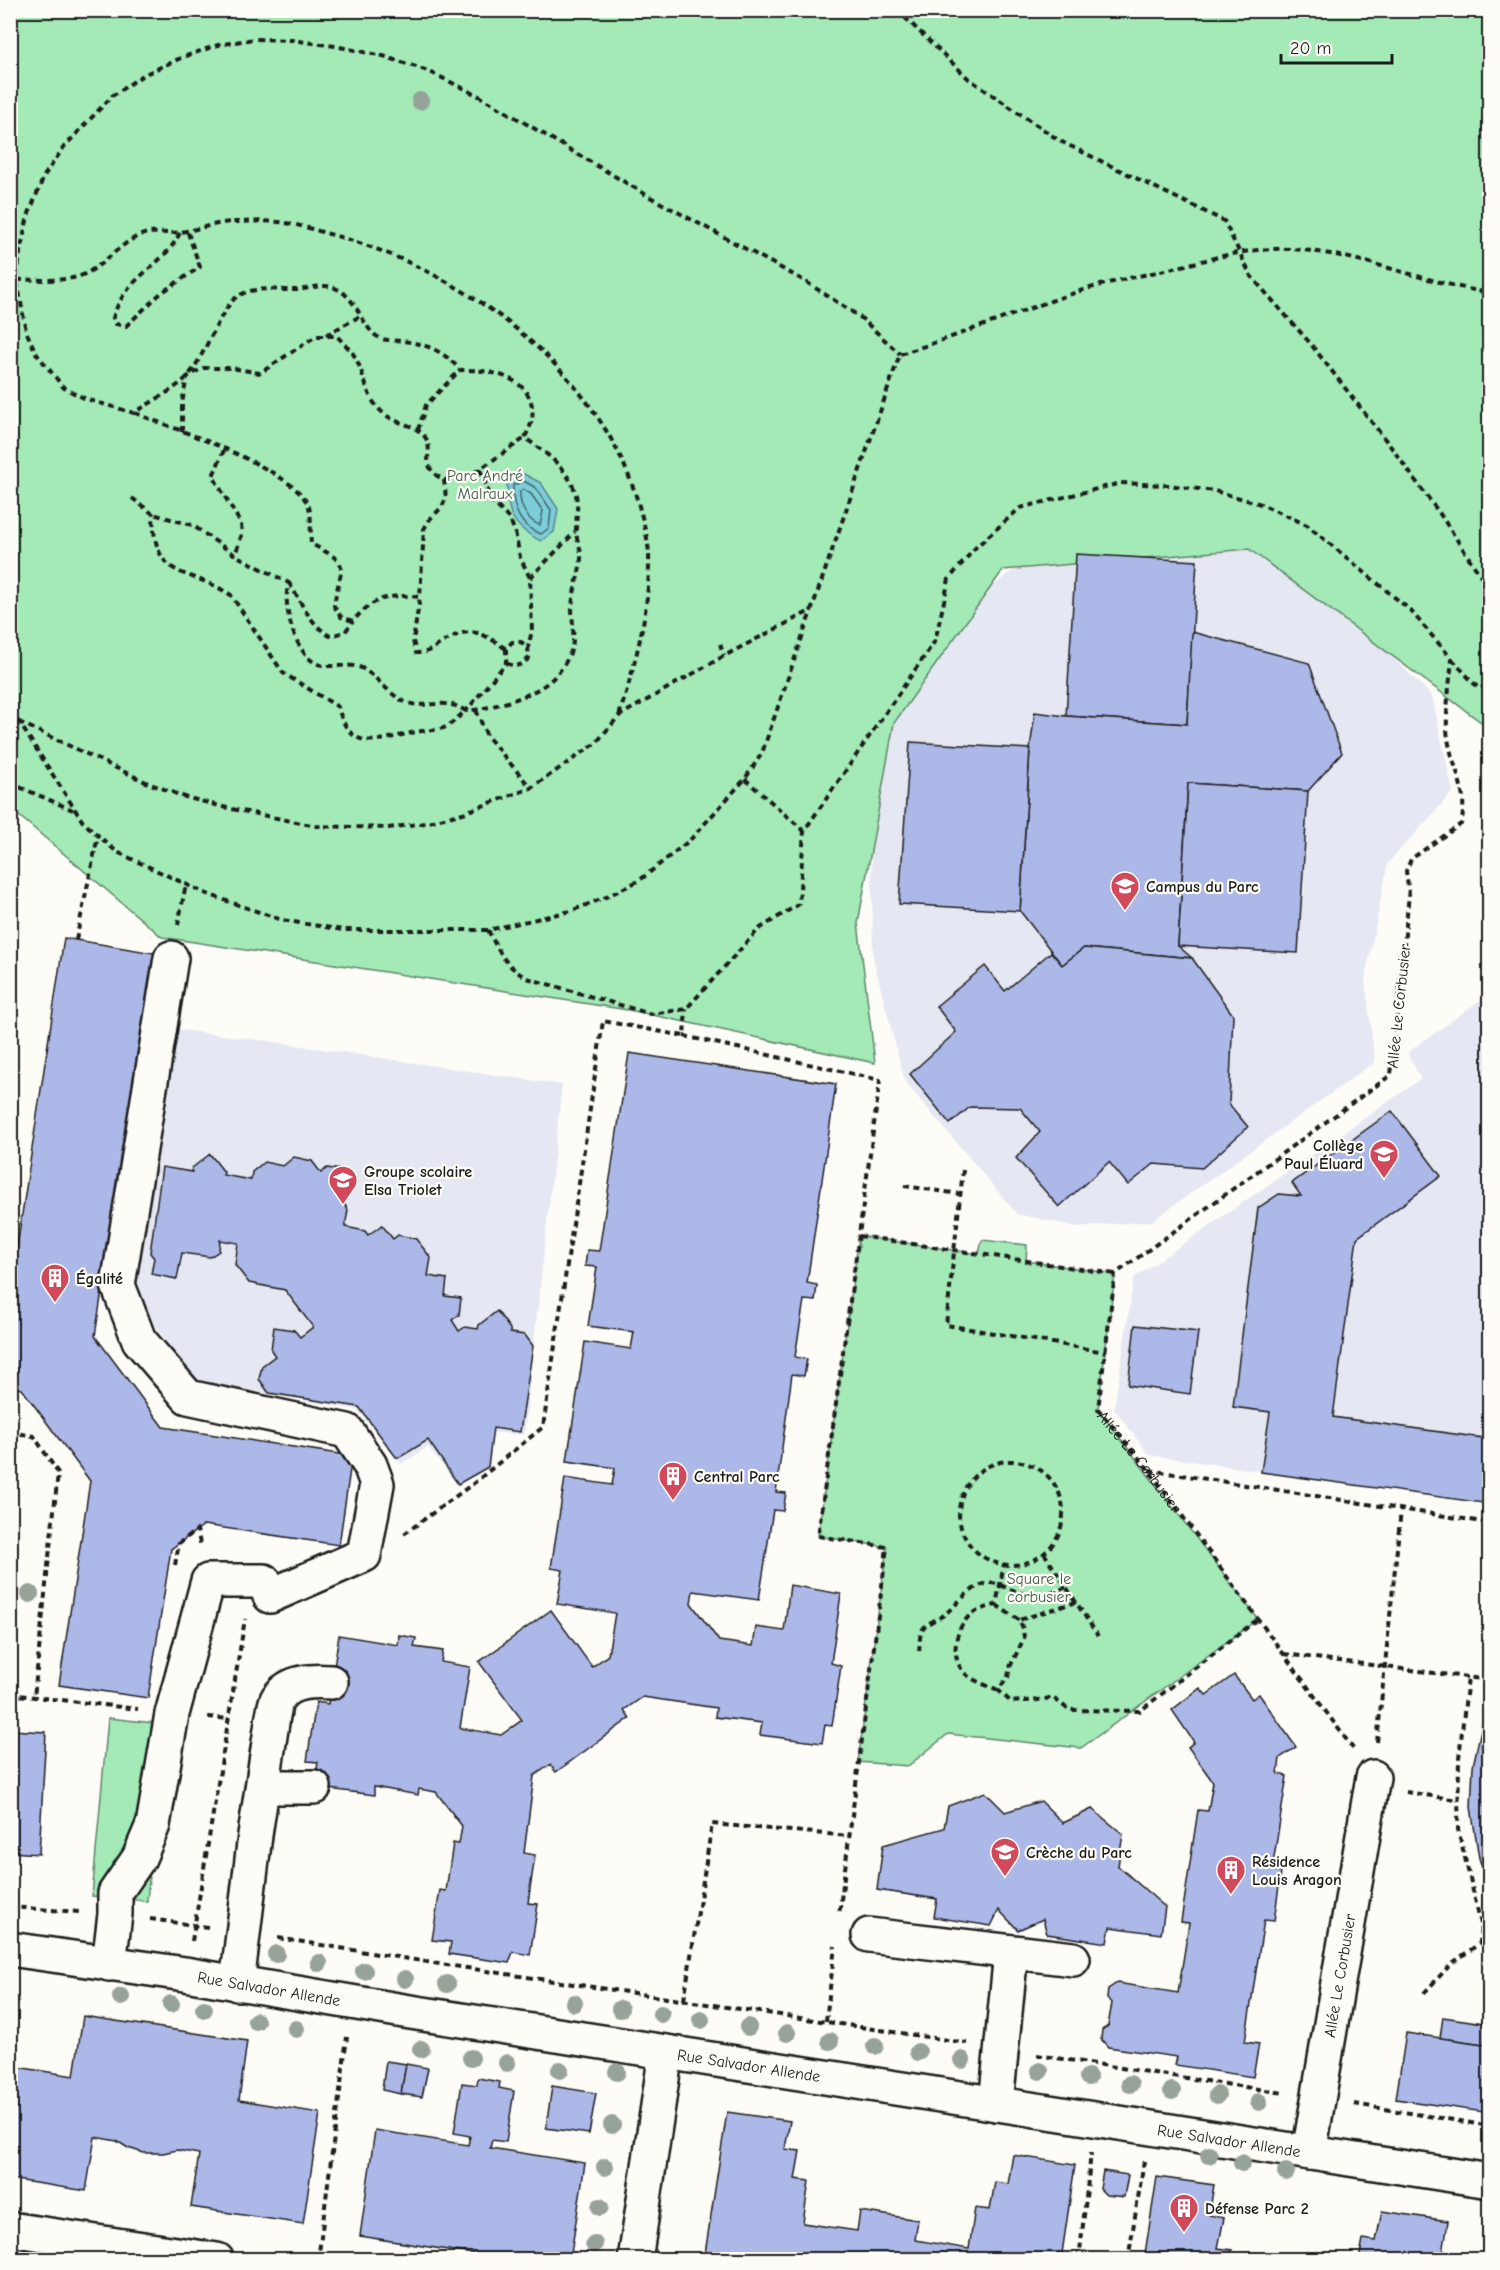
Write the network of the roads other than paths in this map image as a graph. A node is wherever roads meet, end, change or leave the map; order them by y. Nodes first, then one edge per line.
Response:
1 (171, 958) dead end
2 (332, 1682) dead end
3 (1373, 1777) road end
4 (314, 1786) dead end
5 (263, 1787) junction
6 (869, 1935) dead end
7 (10, 1949) edge
8 (1011, 1952) junction
9 (1072, 1959) dead end
10 (109, 1964) junction
11 (237, 1984) junction
12 (666, 2052) junction
13 (996, 2103) junction
14 (1309, 2153) junction
15 (1490, 2181) edge
16 (10, 2229) edge
17 (216, 2259) edge
18 (635, 2259) edge

1 - 10 street
2 - 5 street
3 - 14 street, Allée Le Corbusier
4 - 5 street
5 - 11 street
6 - 8 street
7 - 10 street, Rue Salvador Allende
8 - 9 street
8 - 13 street
10 - 11 street, Rue Salvador Allende
11 - 12 street, Rue Salvador Allende
12 - 13 street, Rue Salvador Allende
12 - 18 street
13 - 14 street, Rue Salvador Allende
14 - 15 street, Rue Salvador Allende
16 - 17 street

